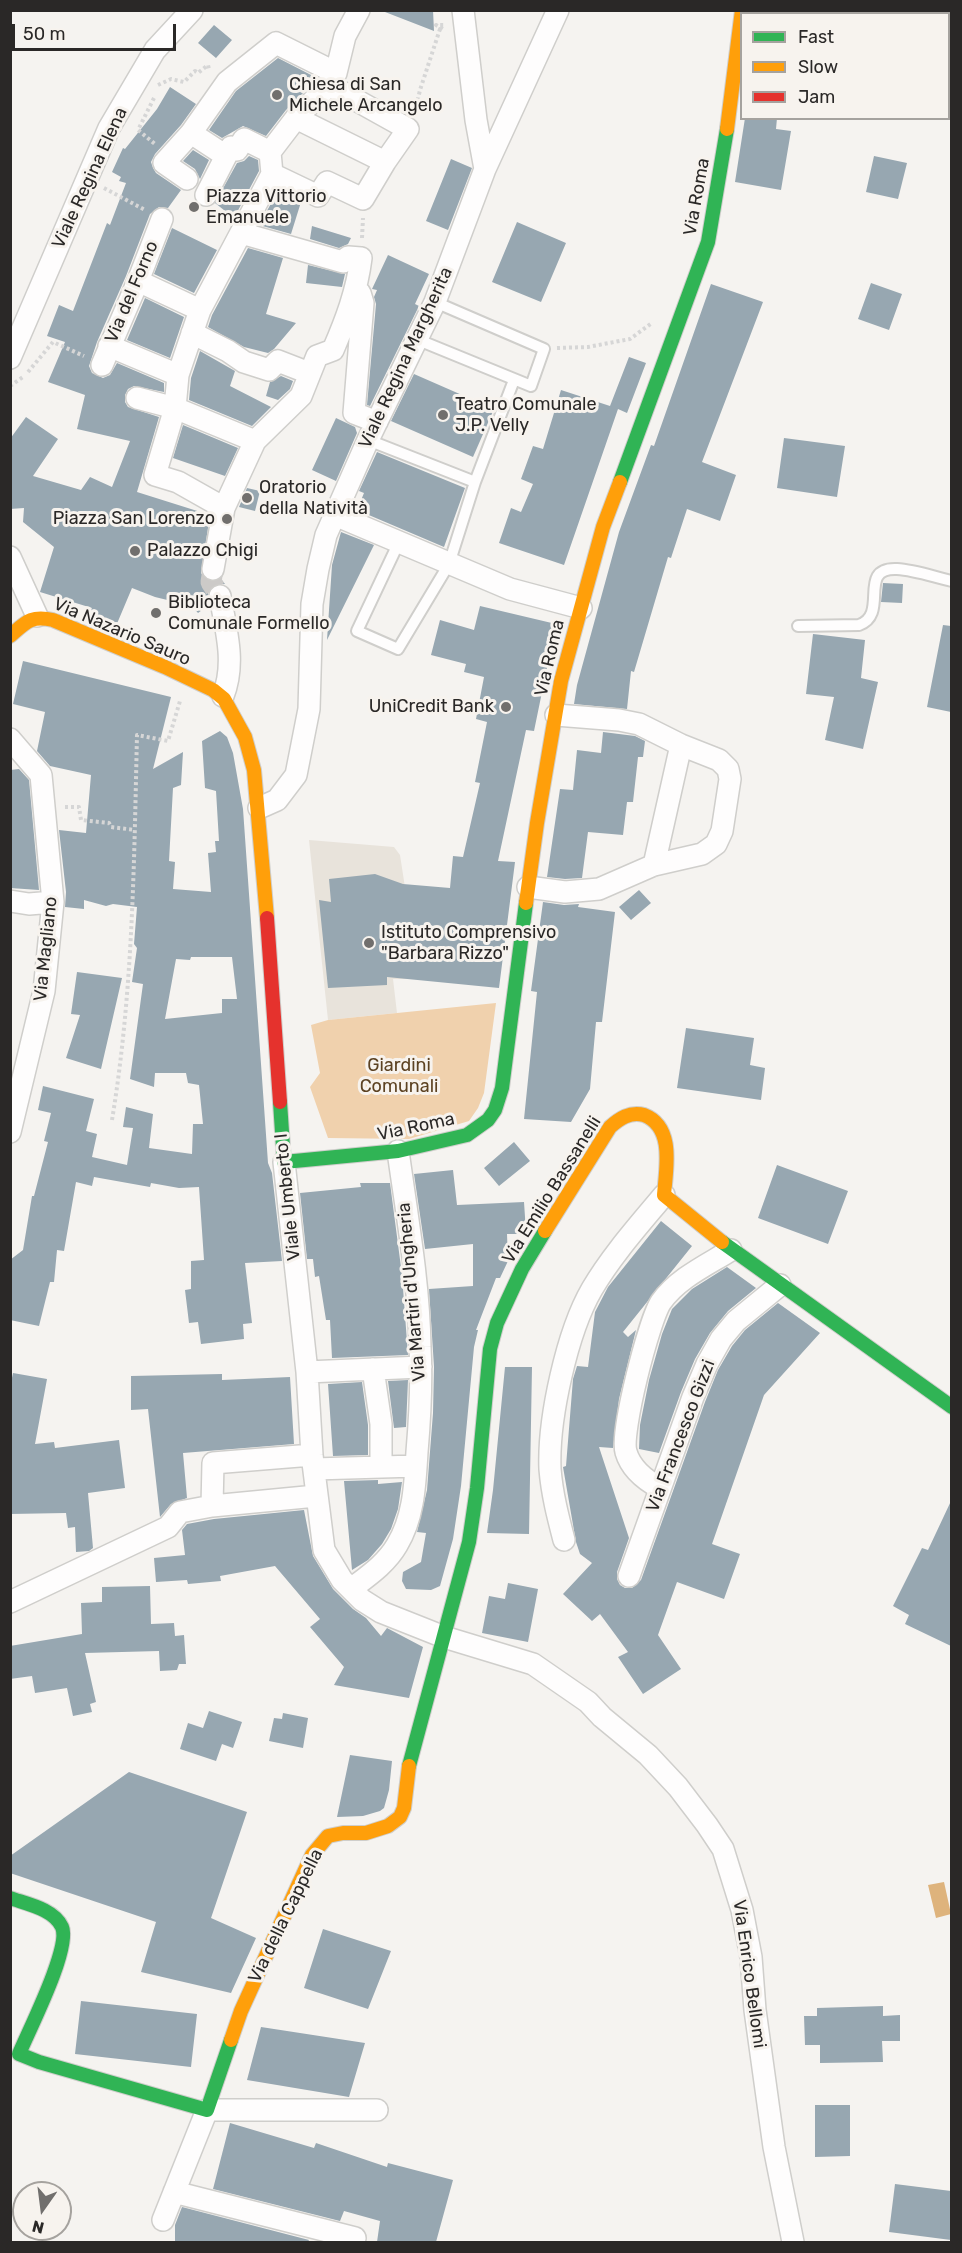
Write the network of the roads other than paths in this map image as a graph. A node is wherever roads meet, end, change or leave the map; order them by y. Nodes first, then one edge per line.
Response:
1 (192, 10) edge
2 (358, 10) edge
3 (558, 10) edge
4 (464, 18) edge
5 (740, 27) edge
6 (332, 79) junction
7 (296, 118) junction
8 (191, 133) junction
9 (270, 152) junction
10 (226, 156) junction
11 (385, 162) junction
12 (485, 169) junction
13 (272, 174) junction
14 (187, 179) dead end
15 (206, 195) dead end
16 (162, 219) road end
17 (241, 233) junction
18 (138, 281) junction
19 (358, 283) junction
20 (435, 302) junction
21 (200, 310) junction
22 (192, 333) junction
23 (416, 339) junction
24 (10, 358) edge
25 (309, 373) junction
26 (178, 375) junction
27 (514, 380) junction
28 (137, 398) dead end
29 (175, 408) junction
30 (372, 431) junction
31 (255, 441) junction
32 (475, 482) junction
33 (224, 508) junction
34 (335, 515) junction
35 (399, 542) junction
36 (10, 557) edge
37 (449, 564) junction
38 (213, 569) tunnel mouth
39 (951, 581) edge
40 (220, 596) tunnel mouth
41 (581, 608) junction
42 (37, 616) junction
43 (798, 626) dead end
44 (10, 636) edge
45 (223, 696) junction
46 (556, 715) junction
47 (10, 739) edge
48 (681, 745) junction
49 (259, 808) junction
50 (654, 865) junction
51 (528, 887) junction
52 (10, 901) edge
53 (53, 902) junction
54 (10, 1132) edge
55 (398, 1151) junction
56 (284, 1162) junction
57 (664, 1195) junction
58 (730, 1250) junction
59 (780, 1285) junction
60 (421, 1367) junction
61 (373, 1369) junction
62 (307, 1372) junction
63 (951, 1407) edge
64 (313, 1462) junction
65 (416, 1466) junction
66 (381, 1467) junction
67 (660, 1488) junction
68 (316, 1496) junction
69 (212, 1506) junction
70 (564, 1540) dead end
71 (629, 1576) dead end
72 (351, 1589) junction
73 (10, 1602) edge
74 (444, 1637) junction
75 (10, 1898) edge
76 (15, 2052) edge
77 (207, 2110) junction
78 (377, 2110) dead end
79 (174, 2192) junction
80 (164, 2220) dead end
81 (355, 2238) dead end
82 (792, 2242) edge

1 - 24 street, Viale Regina Elena
2 - 6 street
3 - 12 street, Viale Regina Margherita
4 - 12 street
5 - 41 street, Via Roma
6 - 7 street
6 - 8 street
6 - 11 street
7 - 9 street
7 - 11 street
8 - 10 street
8 - 14 street
9 - 10 street
9 - 13 street
10 - 15 street
11 - 13 street
12 - 20 street, Viale Regina Margherita
13 - 17 street
16 - 18 street, Via del Forno
17 - 19 street
17 - 21 street
18 - 21 street
18 - 26 street, Via del Forno
19 - 25 street
19 - 30 street
20 - 23 street, Viale Regina Margherita
20 - 27 lane
21 - 22 street
22 - 25 street
22 - 26 street
23 - 27 lane
23 - 30 street, Viale Regina Margherita
25 - 31 street
26 - 29 street
27 - 32 lane
28 - 29 street
29 - 31 street
29 - 33 street
30 - 32 lane
30 - 34 street, Viale Regina Margherita
31 - 33 street
32 - 37 lane
33 - 38 street
34 - 35 street
34 - 49 street, Viale Regina Margherita
35 - 37 street
35 - 37 lane
36 - 42 street
37 - 41 street
39 - 43 lane
40 - 45 street
41 - 46 street, Via Roma
42 - 44 street, Via Nazario Sauro
42 - 45 street, Via Nazario Sauro
45 - 49 street, Viale Umberto I
46 - 48 street
46 - 51 street, Via Roma
47 - 53 street, Via Magliano
48 - 50 street
48 - 50 street
49 - 56 street, Viale Umberto I
50 - 51 street
51 - 55 street, Via Roma
52 - 53 street
53 - 54 street, Via Magliano
55 - 56 street, Via Roma
55 - 60 street, Via Martiri d'Ungheria
56 - 62 street, Viale Umberto I
57 - 58 street
57 - 70 street
57 - 74 street, Via Emilio Bassanelli
58 - 59 street
58 - 67 street
59 - 63 street
59 - 67 street, Via Francesco Gizzi
60 - 61 street
60 - 65 street, Via Martiri d'Ungheria
61 - 62 street
61 - 66 street
62 - 64 street, Viale Umberto I
64 - 66 street
64 - 68 street, Viale Umberto I
64 - 69 street
65 - 66 street
65 - 72 street, Via Martiri d'Ungheria
67 - 71 street, Via Francesco Gizzi
68 - 69 street
68 - 72 street, Viale Umberto I
69 - 73 street
72 - 74 street, Viale Umberto I
74 - 77 street, Via della Cappella
74 - 82 street, Via Enrico Bellomi
75 - 76 street
76 - 77 street
77 - 78 street
77 - 79 street, Via della Cappella
79 - 80 street, Via della Cappella
79 - 81 street

